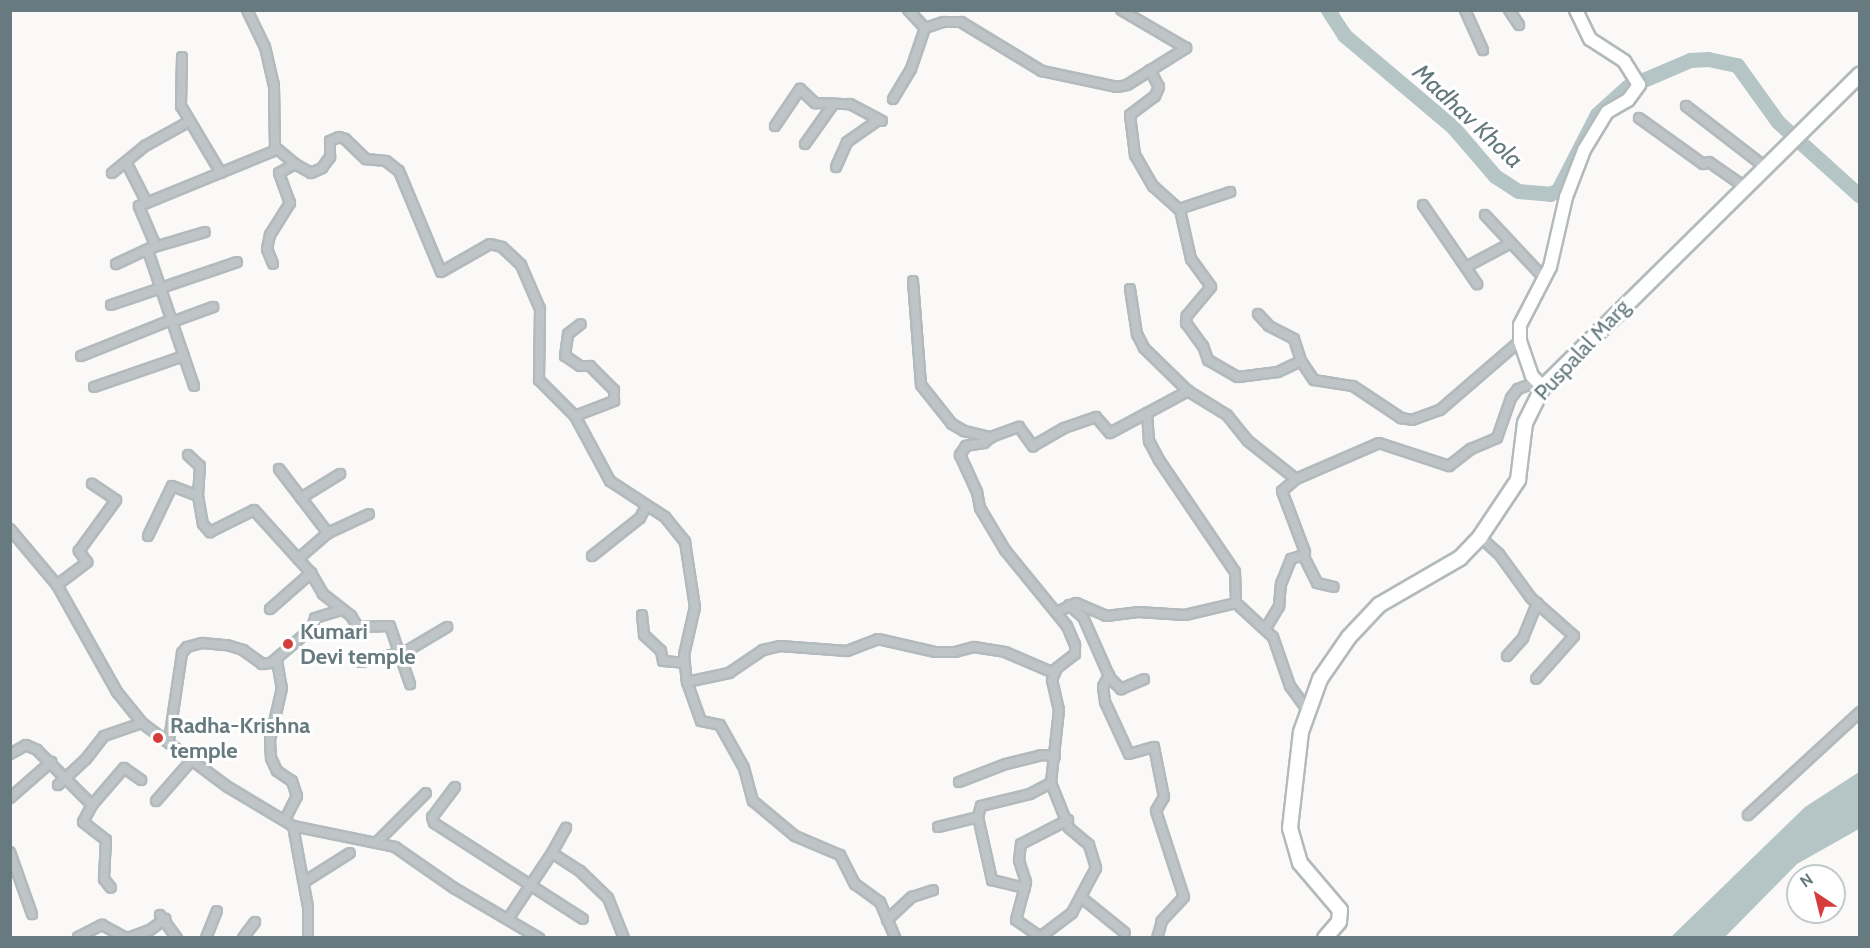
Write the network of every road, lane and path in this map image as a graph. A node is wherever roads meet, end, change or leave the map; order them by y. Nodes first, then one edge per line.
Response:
1 (246, 10) edge
2 (909, 10) edge
3 (1121, 10) edge
4 (1465, 10) edge
5 (1509, 10) edge
6 (1576, 10) edge
7 (1519, 25) dead end
8 (925, 28) junction
9 (1483, 50) dead end
10 (182, 57) dead end
11 (1150, 70) junction
12 (1860, 75) edge
13 (893, 99) dead end
14 (832, 106) junction
15 (1686, 106) dead end
16 (1639, 118) dead end
17 (190, 121) junction
18 (775, 126) dead end
19 (805, 144) dead end
20 (276, 150) junction
21 (126, 162) junction
22 (295, 164) junction
23 (1762, 166) junction
24 (836, 167) dead end
25 (112, 172) dead end
26 (221, 173) junction
27 (1745, 187) junction
28 (1230, 192) dead end
29 (147, 203) junction
30 (1423, 205) dead end
31 (1179, 209) junction
32 (1485, 215) dead end
33 (205, 232) dead end
34 (1511, 243) junction
35 (151, 248) junction
36 (237, 262) dead end
37 (116, 264) dead end
38 (273, 264) dead end
39 (1466, 267) junction
40 (1545, 279) junction
41 (913, 281) dead end
42 (1477, 284) dead end
43 (160, 287) junction
44 (1130, 289) dead end
45 (111, 305) dead end
46 (213, 307) dead end
47 (1258, 314) dead end
48 (172, 321) junction
49 (581, 324) dead end
50 (1520, 341) junction
51 (81, 356) dead end
52 (184, 356) junction
53 (1301, 361) junction
54 (1539, 384) junction
55 (194, 386) dead end
56 (94, 387) dead end
57 (1188, 391) junction
58 (1147, 413) junction
59 (574, 416) junction
60 (991, 437) junction
61 (188, 455) dead end
62 (279, 469) dead end
63 (340, 474) dead end
64 (1296, 479) junction
65 (92, 484) dead end
66 (198, 496) junction
67 (301, 498) junction
68 (646, 506) junction
69 (369, 514) dead end
70 (11, 532) edge
71 (328, 533) junction
72 (148, 536) dead end
73 (1480, 537) junction
74 (1303, 555) junction
75 (592, 556) dead end
76 (298, 560) junction
77 (311, 573) junction
78 (57, 585) junction
79 (1334, 587) dead end
80 (1236, 603) junction
81 (1537, 603) junction
82 (1070, 605) junction
83 (270, 609) dead end
84 (341, 610) junction
85 (1057, 612) junction
86 (642, 615) dead end
87 (447, 627) dead end
88 (1266, 628) junction
89 (400, 654) junction
90 (1507, 656) dead end
91 (277, 661) junction
92 (361, 662) dead end
93 (684, 663) junction
94 (1054, 674) junction
95 (1109, 675) junction
96 (1144, 679) dead end
97 (1536, 679) dead end
98 (687, 682) junction
99 (410, 684) dead end
100 (1306, 708) junction
101 (1860, 712) edge
102 (142, 723) junction
103 (169, 740) junction
104 (10, 754) edge
105 (1055, 756) junction
106 (191, 761) junction
107 (51, 762) junction
108 (66, 778) junction
109 (141, 780) dead end
110 (959, 782) dead end
111 (1051, 783) junction
112 (58, 785) dead end
113 (455, 787) dead end
114 (426, 793) dead end
115 (10, 798) edge
116 (156, 801) dead end
117 (92, 805) junction
118 (1748, 814) dead end
119 (978, 817) junction
120 (1068, 820) junction
121 (289, 823) junction
122 (938, 827) dead end
123 (566, 828) dead end
124 (377, 842) junction
125 (10, 852) edge
126 (350, 852) dead end
127 (552, 853) junction
128 (304, 882) junction
129 (532, 884) junction
130 (111, 888) dead end
131 (1025, 888) junction
132 (933, 890) dead end
133 (1082, 898) junction
134 (217, 911) dead end
135 (32, 914) dead end
136 (508, 919) junction
137 (583, 919) dead end
138 (887, 920) junction
139 (255, 922) dead end
140 (1125, 933) dead end
141 (78, 937) edge
142 (1039, 937) edge
143 (127, 938) edge
144 (177, 938) edge
145 (206, 938) edge
146 (243, 938) edge
147 (308, 938) edge
148 (539, 938) edge
149 (624, 938) edge
150 (895, 938) edge
151 (1157, 938) edge
152 (1325, 938) edge

1 - 20 street
2 - 8 street
3 - 11 street
4 - 9 street
5 - 7 street
6 - 40 street
8 - 11 street
8 - 13 street
10 - 17 street
11 - 31 street
12 - 23 main road, Puspalal Marg
14 - 18 street
14 - 19 street
14 - 24 street
15 - 23 street
16 - 27 street
17 - 21 street
17 - 26 street
20 - 22 street
20 - 26 street
21 - 25 street
21 - 29 street
22 - 38 street
22 - 59 street
23 - 27 main road, Puspalal Marg
26 - 29 street
27 - 54 main road, Puspalal Marg
28 - 31 street
29 - 35 street
30 - 39 street
31 - 53 street
32 - 34 street
33 - 35 street
34 - 39 street
34 - 40 street
35 - 37 street
35 - 43 street
36 - 43 street
39 - 42 street
40 - 50 street
41 - 60 street
43 - 45 street
43 - 48 street
44 - 57 street
46 - 48 street
47 - 53 street
48 - 51 street
48 - 52 street
49 - 59 street
50 - 53 street
50 - 54 street
52 - 55 street
52 - 56 street
54 - 64 street
54 - 73 main road, Puspalal Marg
57 - 58 street
57 - 64 street
58 - 60 street
58 - 80 street
59 - 68 street
60 - 85 street
61 - 66 street
62 - 67 street
63 - 67 street
64 - 74 street
65 - 78 street
66 - 72 street
66 - 76 street
67 - 71 street
68 - 75 street
68 - 93 street
69 - 71 street
70 - 78 street
71 - 76 street
73 - 81 street
73 - 100 main road, Puspalal Marg
74 - 79 street
74 - 88 street
76 - 77 street
77 - 83 street
77 - 84 street
78 - 102 street
80 - 82 street
80 - 88 street
81 - 90 street
81 - 97 street
82 - 85 street
82 - 95 street
84 - 89 street
84 - 91 street
85 - 94 street
86 - 93 street
87 - 89 street
88 - 100 street
89 - 92 street
89 - 99 street
91 - 103 street
91 - 121 street
93 - 98 street
94 - 98 street
94 - 105 street
95 - 96 street
95 - 151 street
98 - 138 street
100 - 152 main road, Puspalal Marg
101 - 118 street
102 - 103 street
102 - 108 street
103 - 106 street
104 - 107 street
105 - 110 street
105 - 111 street
106 - 116 street
106 - 121 street
107 - 108 street
107 - 115 street
108 - 112 street
108 - 117 street
109 - 117 street
111 - 119 street
111 - 120 street
113 - 129 street
114 - 124 street
117 - 130 street
119 - 122 street
119 - 131 street
120 - 131 street
120 - 133 street
121 - 124 street
121 - 128 street
123 - 127 street
124 - 136 street
125 - 135 street
126 - 128 street
127 - 129 street
127 - 149 street
128 - 147 street
129 - 136 street
129 - 137 street
131 - 142 street
132 - 138 street
133 - 140 street
133 - 142 street
134 - 145 street
136 - 148 street
138 - 150 street
139 - 146 street
141 - 143 street
143 - 144 street

